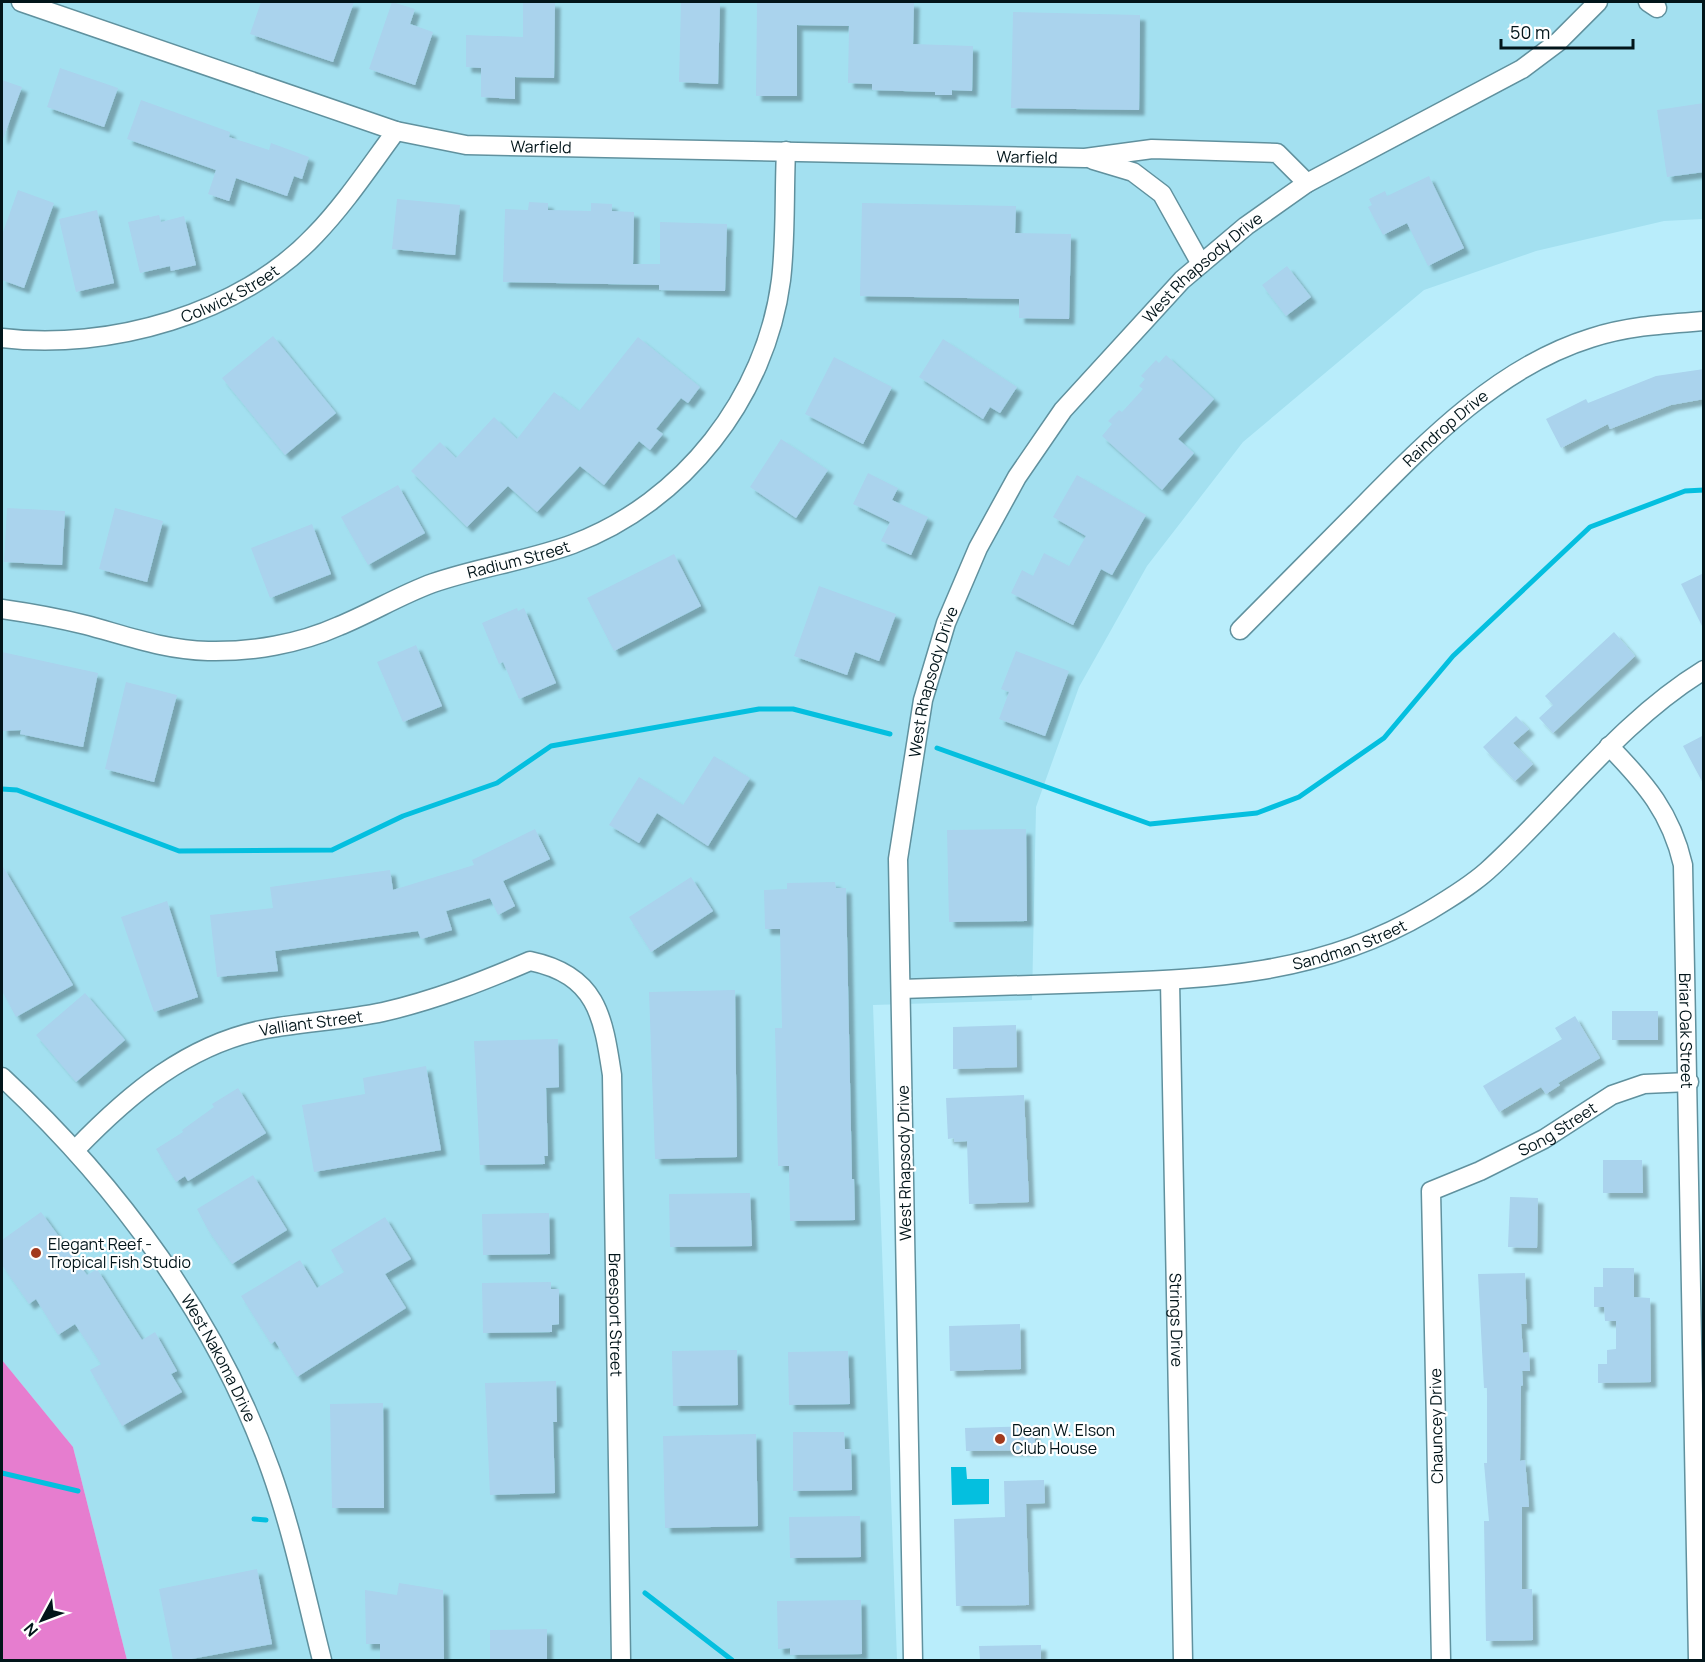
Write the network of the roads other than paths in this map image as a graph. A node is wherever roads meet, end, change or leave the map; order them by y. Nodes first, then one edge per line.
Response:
1 (21, 2) edge
2 (1598, 2) edge
3 (396, 131) junction
4 (786, 151) junction
5 (1085, 158) junction
6 (1306, 183) junction
7 (1201, 264) junction
8 (1704, 321) edge
9 (2, 338) edge
10 (2, 609) edge
11 (1240, 630) dead end
12 (1704, 670) edge
13 (1610, 746) junction
14 (575, 978) joint
15 (1170, 981) junction
16 (901, 989) junction
17 (2, 1077) edge
18 (1689, 1082) junction
19 (76, 1149) junction
20 (1431, 1191) joint
21 (321, 1660) edge
22 (621, 1660) edge
23 (913, 1660) edge
24 (1183, 1660) edge
25 (1441, 1660) edge
26 (1698, 1660) edge

1 - 3 street, Warfield
2 - 6 street, West Rhapsody Drive
3 - 4 street, Warfield
3 - 9 street, Colwick Street
4 - 5 street, Warfield
4 - 10 street, Radium Street
5 - 6 street, Warfield
5 - 7 street, Warfield
6 - 7 street, West Rhapsody Drive
7 - 16 street, West Rhapsody Drive
8 - 11 street, Raindrop Drive
12 - 13 street, Sandman Street
13 - 15 street, Sandman Street
13 - 18 street, Briar Oak Street
14 - 19 street, Valliant Street
14 - 22 street, Breesport Street
15 - 16 street, Sandman Street
15 - 24 street, Strings Drive
16 - 23 street, West Rhapsody Drive
17 - 19 street, West Nakoma Drive
18 - 20 street, Song Street
18 - 26 street, Briar Oak Street
19 - 21 street, West Nakoma Drive
20 - 25 street, Chauncey Drive

